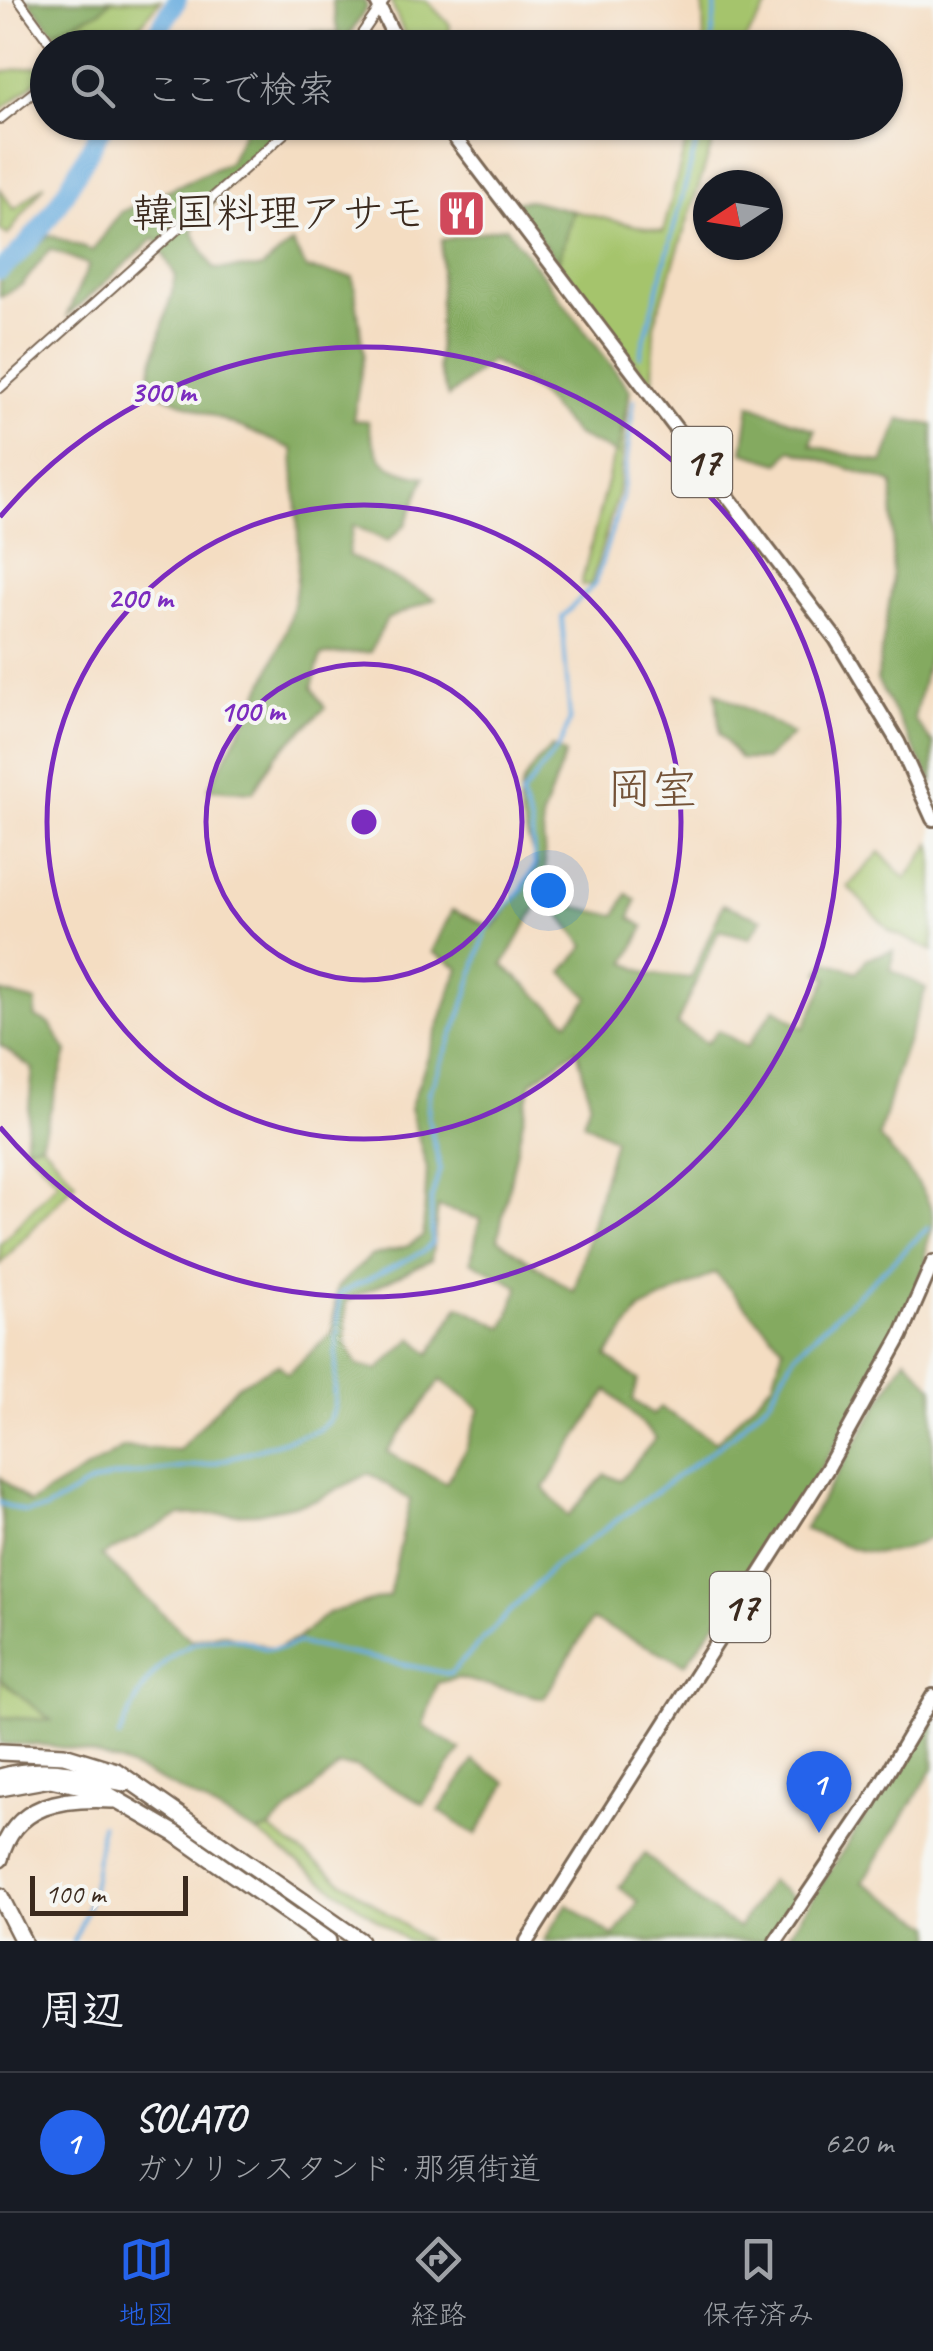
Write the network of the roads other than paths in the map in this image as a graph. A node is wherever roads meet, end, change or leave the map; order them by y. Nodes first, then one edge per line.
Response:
1 (19, 0) edge
2 (380, 3) edge
3 (41, 30) edge
4 (363, 30) edge
5 (392, 30) edge
6 (30, 95) edge
7 (0, 119) edge
8 (277, 140) edge
9 (457, 140) edge
10 (0, 388) edge
11 (933, 819) edge
12 (933, 1262) edge
13 (933, 1696) edge
14 (0, 1752) edge
15 (0, 1777) edge
16 (134, 1784) junction
17 (0, 1788) edge
18 (117, 1801) junction
19 (0, 1858) edge
20 (0, 1896) edge
21 (23, 1941) edge
22 (328, 1941) edge
23 (360, 1941) edge
24 (527, 1941) edge
25 (776, 1941) edge

1 - 3 street
2 - 4 street
2 - 5 main road
6 - 7 street
8 - 10 street
9 - 11 main road, 17
12 - 24 main road, 17
13 - 25 main road
14 - 16 highway
15 - 16 highway
16 - 23 highway
17 - 18 highway
18 - 19 highway
18 - 22 highway
20 - 21 highway

